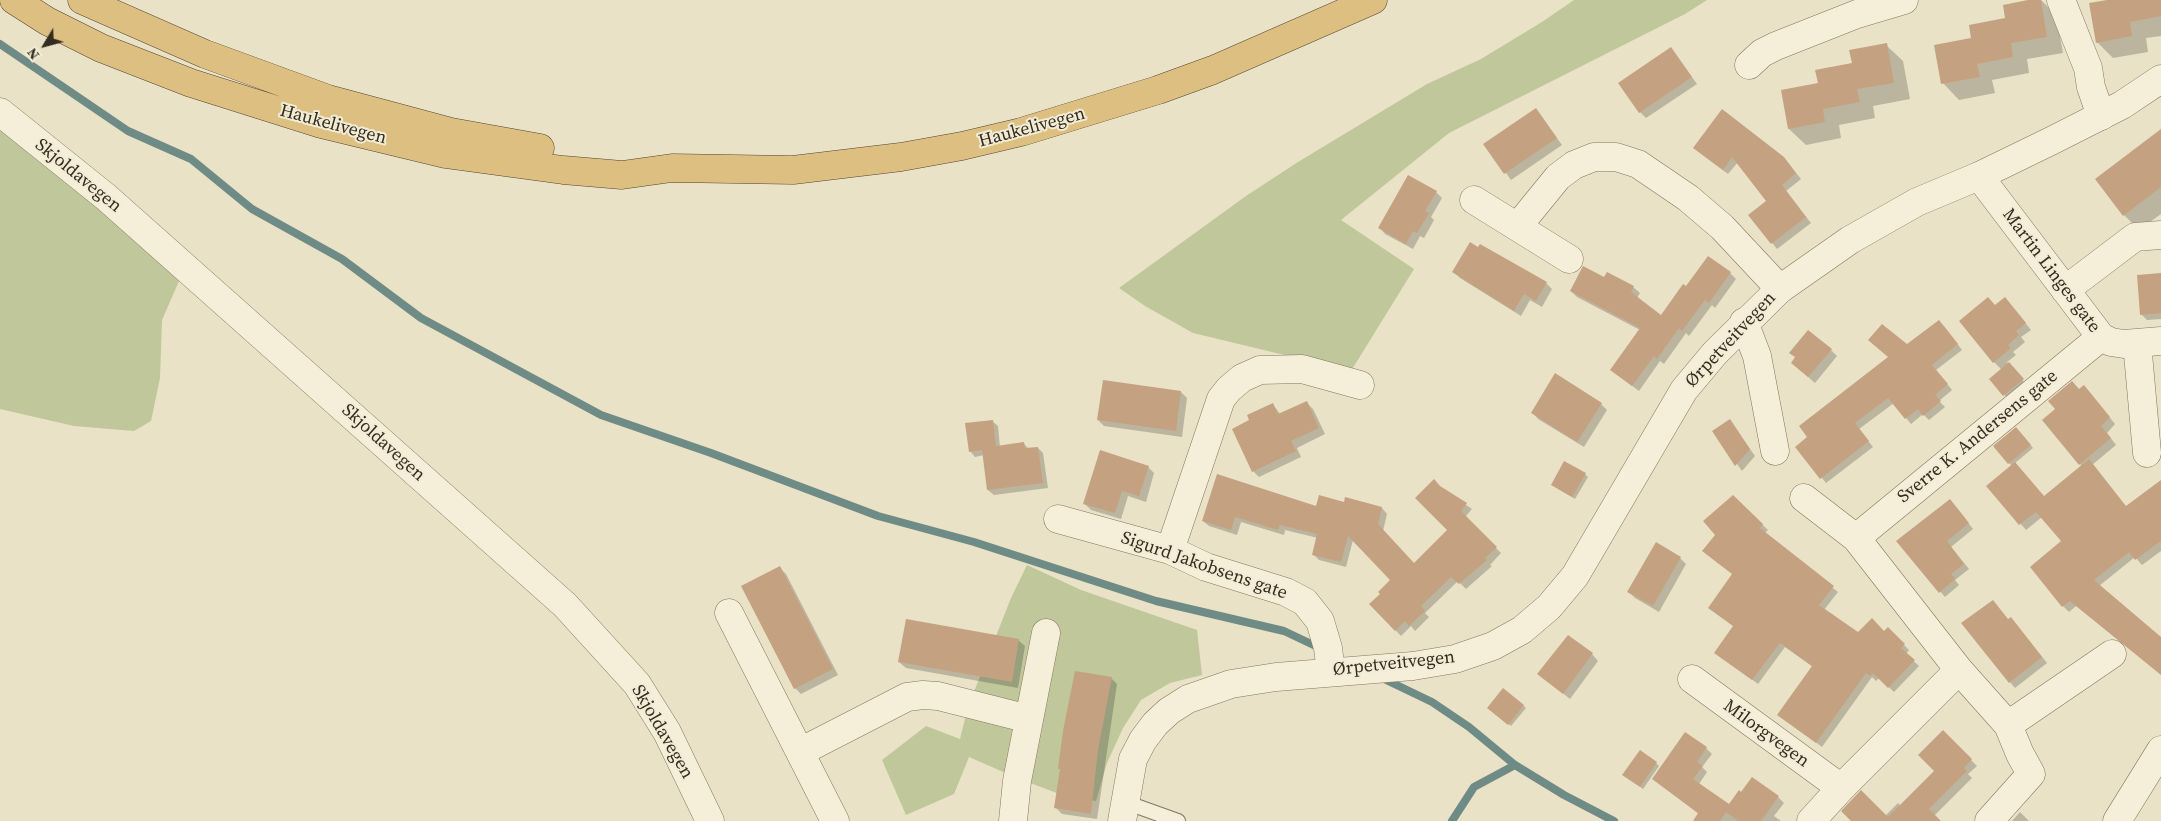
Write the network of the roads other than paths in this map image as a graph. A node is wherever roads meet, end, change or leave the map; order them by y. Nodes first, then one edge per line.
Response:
1 (14, 0) edge
2 (82, 0) edge
3 (1372, 0) edge
4 (1904, 0) edge
5 (2061, 0) edge
6 (1749, 65) dead end
7 (2161, 79) edge
8 (0, 112) edge
9 (2101, 116) junction
10 (672, 168) junction
11 (1979, 176) junction
12 (1474, 200) dead end
13 (1518, 226) junction
14 (2161, 235) edge
15 (1569, 259) dead end
16 (1780, 289) junction
17 (2065, 290) junction
18 (1744, 322) junction
19 (2101, 337) junction
20 (2149, 342) edge
21 (1360, 385) dead end
22 (1775, 451) dead end
23 (2147, 453) dead end
24 (1804, 498) dead end
25 (1058, 519) dead end
26 (1856, 538) junction
27 (1170, 550) junction
28 (729, 612) dead end
29 (1046, 633) dead end
30 (2112, 654) dead end
31 (1959, 670) junction
32 (1331, 672) junction
33 (1692, 679) dead end
34 (1029, 720) junction
35 (2008, 725) junction
36 (800, 752) junction
37 (2160, 760) edge
38 (1841, 788) junction
39 (1123, 812) edge
40 (710, 821) edge
41 (835, 821) edge
42 (1013, 821) edge
43 (1178, 821) edge
44 (1811, 821) edge
45 (1989, 821) edge
46 (2117, 821) edge

1 - 10 highway, Haukelivegen
2 - 10 highway, Haukelivegen
3 - 10 highway, Haukelivegen
4 - 6 street
5 - 9 street
7 - 9 street, Ørpetveitvegen
8 - 40 street, Skjoldavegen
9 - 11 street, Ørpetveitvegen
11 - 16 street, Ørpetveitvegen
11 - 17 street, Martin Linges gate
12 - 13 street
13 - 15 street
13 - 16 street, Ørpetveitvegen
14 - 17 street
16 - 18 street, Ørpetveitvegen
17 - 19 street, Martin Linges gate
18 - 22 street
18 - 32 street, Ørpetveitvegen
19 - 20 street, Martin Linges gate
19 - 26 street, Sverre K. Andersens gate
20 - 23 street, Martin Linges gate
21 - 27 street
24 - 26 street
25 - 27 street, Sigurd Jakobsens gate
26 - 31 street
27 - 32 street, Sigurd Jakobsens gate
28 - 36 street
29 - 34 street
30 - 35 street
31 - 35 street
31 - 38 street
32 - 39 street, Ørpetveitvegen
33 - 38 street, Milorgvegen
34 - 36 street
34 - 42 street
35 - 45 street
36 - 41 street
37 - 46 street
38 - 44 street
39 - 43 lane

